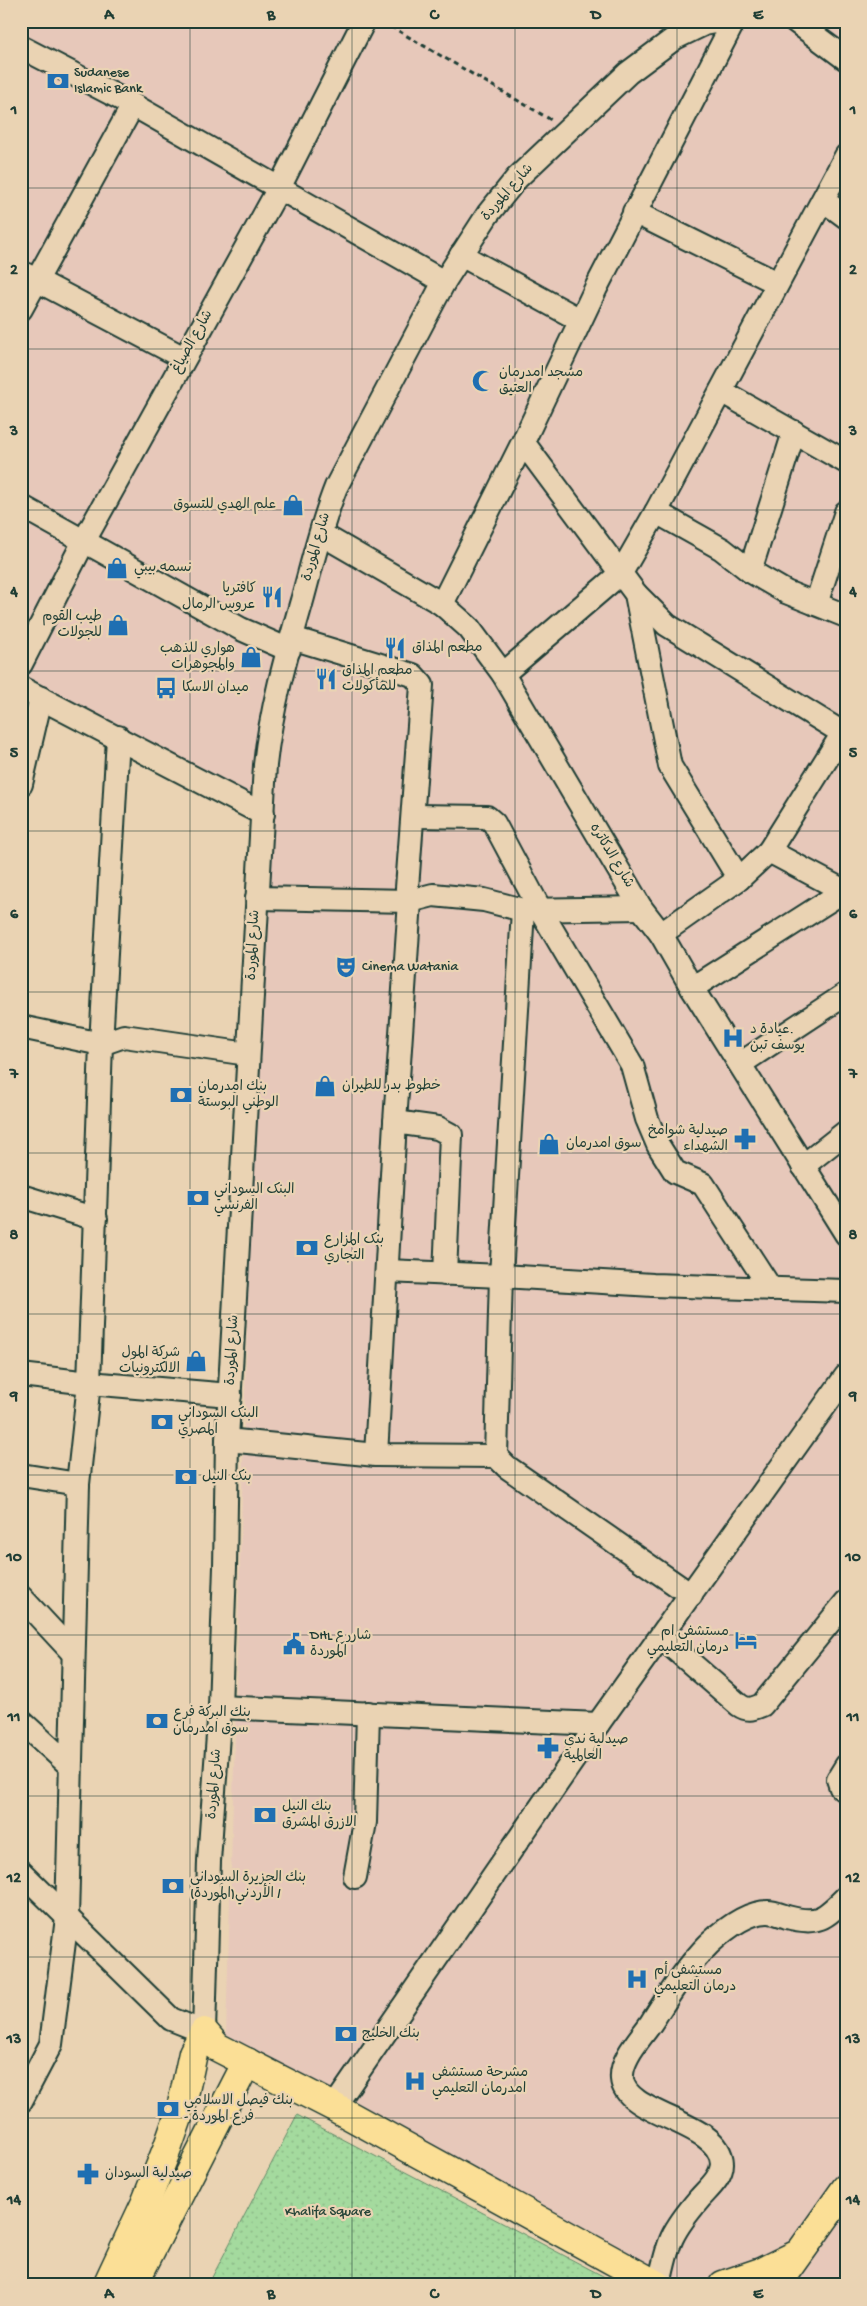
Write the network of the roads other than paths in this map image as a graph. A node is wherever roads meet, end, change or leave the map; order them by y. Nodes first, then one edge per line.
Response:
1 (364, 21) edge
2 (721, 21) edge
3 (734, 21) edge
4 (795, 21) edge
5 (21, 47) edge
6 (846, 59) edge
7 (133, 105) junction
8 (846, 156) edge
9 (279, 188) junction
10 (823, 200) junction
11 (634, 212) junction
12 (846, 217) edge
13 (461, 255) junction
14 (29, 276) edge
15 (444, 282) junction
16 (777, 283) junction
17 (21, 309) edge
18 (580, 320) junction
19 (184, 358) junction
20 (721, 390) junction
21 (794, 432) junction
22 (523, 442) junction
23 (846, 462) edge
24 (21, 506) edge
25 (656, 512) junction
26 (844, 522) edge
27 (321, 534) junction
28 (84, 541) junction
29 (750, 571) junction
30 (621, 573) junction
31 (636, 594) junction
32 (442, 604) junction
33 (816, 604) junction
34 (846, 616) edge
35 (290, 644) junction
36 (21, 664) edge
37 (503, 674) junction
38 (21, 688) edge
39 (41, 698) junction
40 (844, 734) edge
41 (118, 737) junction
42 (21, 784) edge
43 (263, 814) junction
44 (412, 816) junction
45 (769, 851) junction
46 (739, 879) junction
47 (845, 891) edge
48 (257, 898) junction
49 (410, 901) junction
50 (642, 908) junction
51 (532, 910) junction
52 (661, 934) junction
53 (692, 988) junction
54 (846, 994) edge
55 (21, 1027) edge
56 (101, 1044) junction
57 (248, 1054) junction
58 (740, 1064) junction
59 (395, 1122) junction
60 (846, 1132) edge
61 (802, 1166) junction
62 (21, 1196) edge
63 (96, 1219) junction
64 (846, 1234) edge
65 (387, 1271) junction
66 (445, 1274) junction
67 (501, 1276) junction
68 (770, 1289) junction
69 (846, 1291) edge
70 (21, 1375) edge
71 (846, 1376) edge
72 (89, 1383) junction
73 (230, 1395) junction
74 (227, 1440) junction
75 (376, 1455) junction
76 (496, 1456) junction
77 (21, 1475) edge
78 (78, 1484) junction
79 (691, 1595) junction
80 (21, 1597) edge
81 (846, 1602) edge
82 (661, 1637) junction
83 (73, 1653) junction
84 (220, 1707) junction
85 (368, 1714) junction
86 (21, 1721) edge
87 (598, 1724) junction
88 (69, 1765) junction
89 (846, 1766) edge
90 (846, 1791) edge
91 (21, 1872) edge
92 (355, 1877) dead end
93 (846, 1897) edge
94 (67, 1918) junction
95 (204, 2032) junction
96 (247, 2062) junction
97 (24, 2087) edge
98 (334, 2107) junction
99 (846, 2188) edge
100 (800, 2253) junction
101 (107, 2285) edge
102 (133, 2285) edge
103 (658, 2285) edge
104 (723, 2285) edge
105 (777, 2285) edge

1 - 9 street, شارع الصياغ
2 - 13 street, شارع الموردة
3 - 11 street
4 - 6 street
5 - 7 street
7 - 9 street
7 - 14 street
8 - 10 street
9 - 15 street
9 - 19 street, شارع الصياغ
10 - 12 street
10 - 16 street
11 - 16 street
11 - 18 street
13 - 15 street, شارع الموردة
13 - 18 street
14 - 17 street
14 - 19 street
15 - 27 street, شارع الموردة
16 - 20 street
18 - 22 street
19 - 28 street, شارع الصياغ
20 - 21 street
20 - 25 street
21 - 23 street
21 - 29 street
22 - 30 street
22 - 32 street
24 - 28 street
25 - 29 street
25 - 30 street
26 - 33 street
27 - 32 street, شارع الدكاتره
27 - 35 street, شارع الموردة
28 - 35 street
28 - 36 street, شارع الصياغ
29 - 33 street
30 - 31 street
30 - 37 street
31 - 40 street
31 - 46 street
32 - 37 street, شارع الدكاتره
33 - 34 street
35 - 43 street, شارع الموردة
35 - 44 street
37 - 50 street, شارع الدكاتره
38 - 39 street
39 - 41 street
39 - 42 street
40 - 45 street
41 - 43 street
41 - 56 street
43 - 48 street, شارع الموردة
44 - 49 street
44 - 51 street
45 - 46 street
45 - 47 street
46 - 52 street
47 - 53 street
48 - 49 street
48 - 57 street, شارع الموردة
49 - 51 street
49 - 59 street
50 - 51 street
50 - 52 street, شارع الدكاتره
51 - 67 street
51 - 68 street
52 - 53 street, شارع الدكاتره
53 - 58 street, شارع الدكاتره
54 - 58 street
55 - 56 street
56 - 57 street
56 - 63 street
57 - 73 street, شارع الموردة
58 - 61 street, شارع الدكاتره
59 - 65 street
59 - 66 street
60 - 61 street
61 - 64 street, شارع الدكاتره
62 - 63 street
63 - 72 street
65 - 66 street
65 - 75 street
66 - 67 street
67 - 68 street
67 - 76 street
68 - 69 street
70 - 72 street
71 - 79 street
72 - 73 street
72 - 78 street
73 - 74 street, شارع الموردة
74 - 75 street
74 - 84 street, شارع الموردة
75 - 76 street
76 - 79 street
77 - 78 street
78 - 83 street
79 - 82 street
80 - 83 street
81 - 82 street
82 - 87 street
83 - 88 street
84 - 85 street
84 - 95 street, شارع الموردة
85 - 87 street
85 - 92 street
86 - 88 street
87 - 98 street
88 - 94 street
89 - 90 street
91 - 94 street
93 - 103 street
94 - 95 street
94 - 97 street
95 - 96 main road
95 - 101 main road
96 - 98 main road
96 - 102 main road
98 - 103 main road
99 - 100 main road
100 - 104 main road
100 - 105 main road

